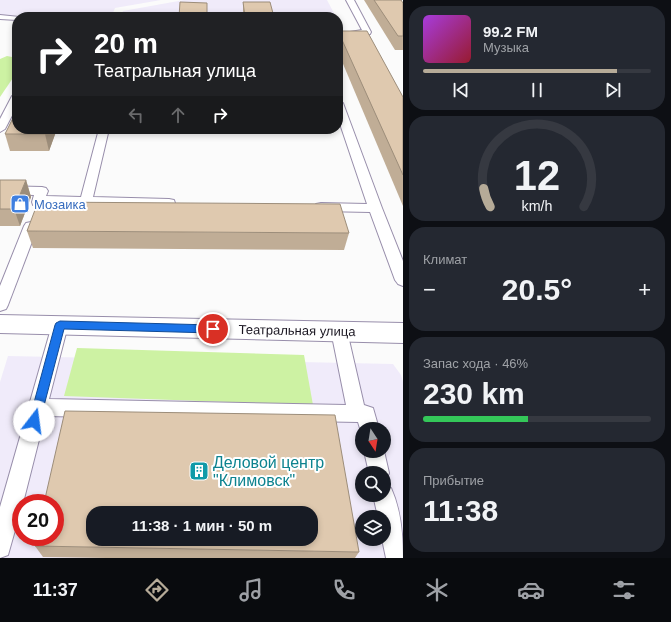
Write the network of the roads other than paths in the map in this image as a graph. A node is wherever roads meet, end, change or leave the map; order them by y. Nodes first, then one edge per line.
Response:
1 (350, 0) edge
2 (0, 17) edge
3 (12, 18) edge
4 (343, 35) edge
5 (12, 106) edge
6 (343, 117) edge
7 (0, 129) edge
8 (103, 134) edge
9 (0, 190) edge
10 (39, 200) junction
11 (86, 201) junction
12 (180, 203) edge
13 (305, 206) edge
14 (375, 208) junction
15 (403, 280) edge
16 (0, 305) edge
17 (0, 324) edge
18 (60, 325) junction
19 (338, 331) junction
20 (403, 333) edge
21 (38, 407) junction
22 (357, 414) junction
23 (368, 422) edge
24 (385, 502) edge
25 (0, 547) edge
26 (397, 558) edge

1 - 4 lane
2 - 3 lane
5 - 7 lane
6 - 14 lane
8 - 11 lane
9 - 10 lane
10 - 11 lane
10 - 16 lane
11 - 12 lane
13 - 14 lane
14 - 15 lane
17 - 18 street, Театральная улица
18 - 19 street, Театральная улица
18 - 21 lane
19 - 20 street, Театральная улица
19 - 22 lane
21 - 22 lane
21 - 25 lane
22 - 23 lane
24 - 26 lane

